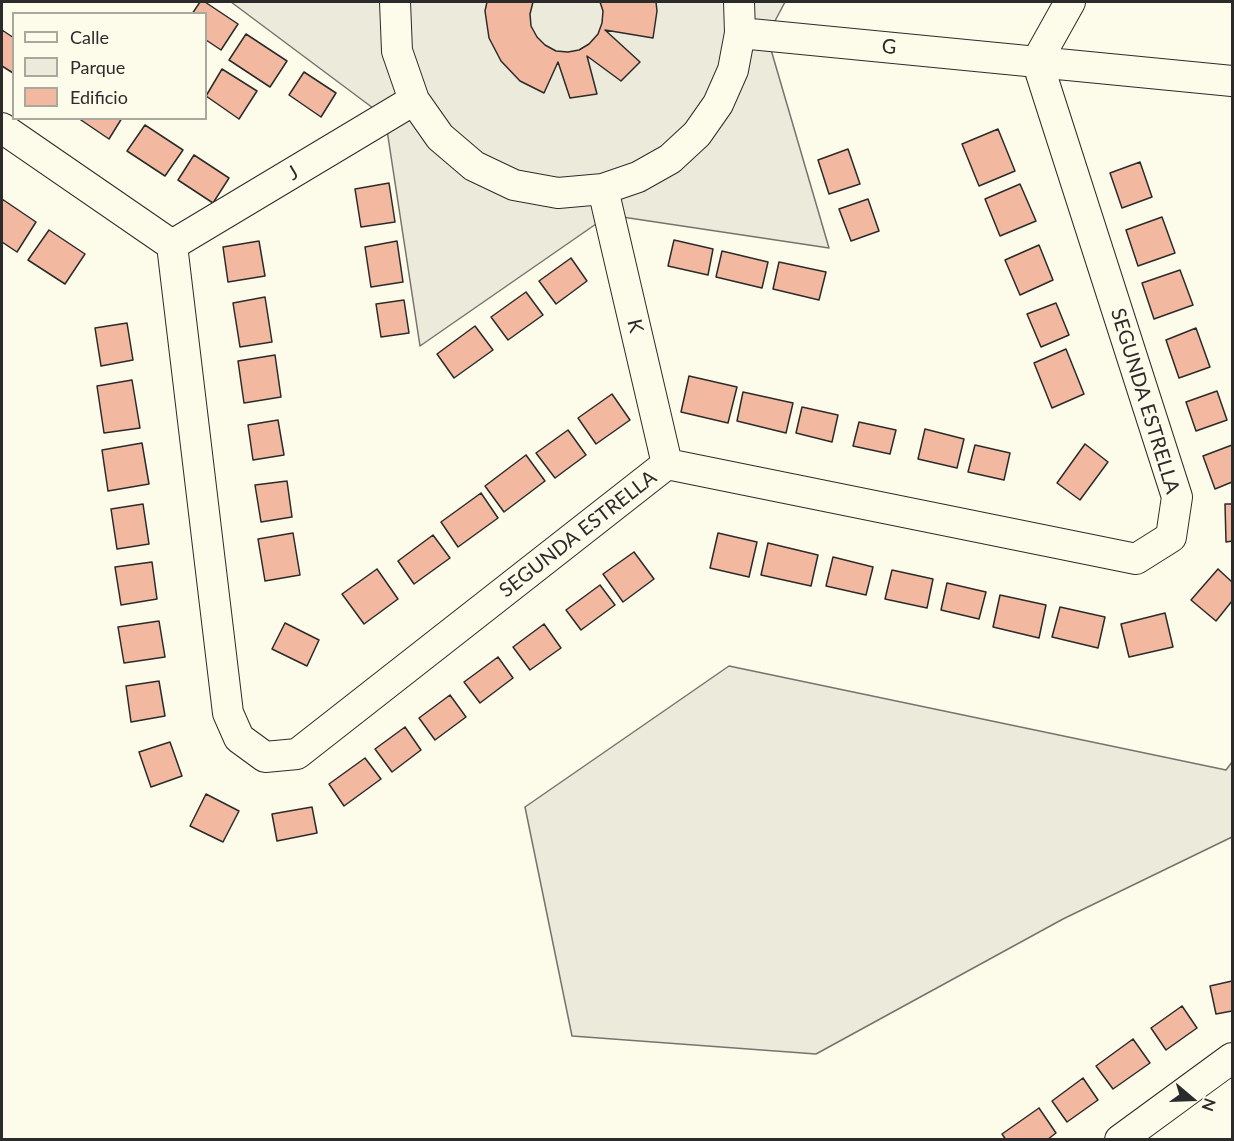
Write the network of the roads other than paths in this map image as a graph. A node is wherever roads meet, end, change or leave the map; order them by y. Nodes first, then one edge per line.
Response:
1 (396, 2) edge
2 (739, 2) edge
3 (1070, 2) edge
4 (740, 33) junction
5 (1037, 61) junction
6 (1233, 81) edge
7 (414, 100) junction
8 (2, 128) edge
9 (603, 189) junction
10 (172, 245) junction
11 (668, 464) junction
12 (1233, 1058) edge
13 (1120, 1140) edge

1 - 7 street
2 - 4 street
3 - 5 street
4 - 5 street, G
4 - 9 street
5 - 6 street, G
5 - 11 street, SEGUNDA ESTRELLA
7 - 9 street
7 - 10 street, J
8 - 10 street
9 - 11 street, K
10 - 11 street, SEGUNDA ESTRELLA
12 - 13 street

